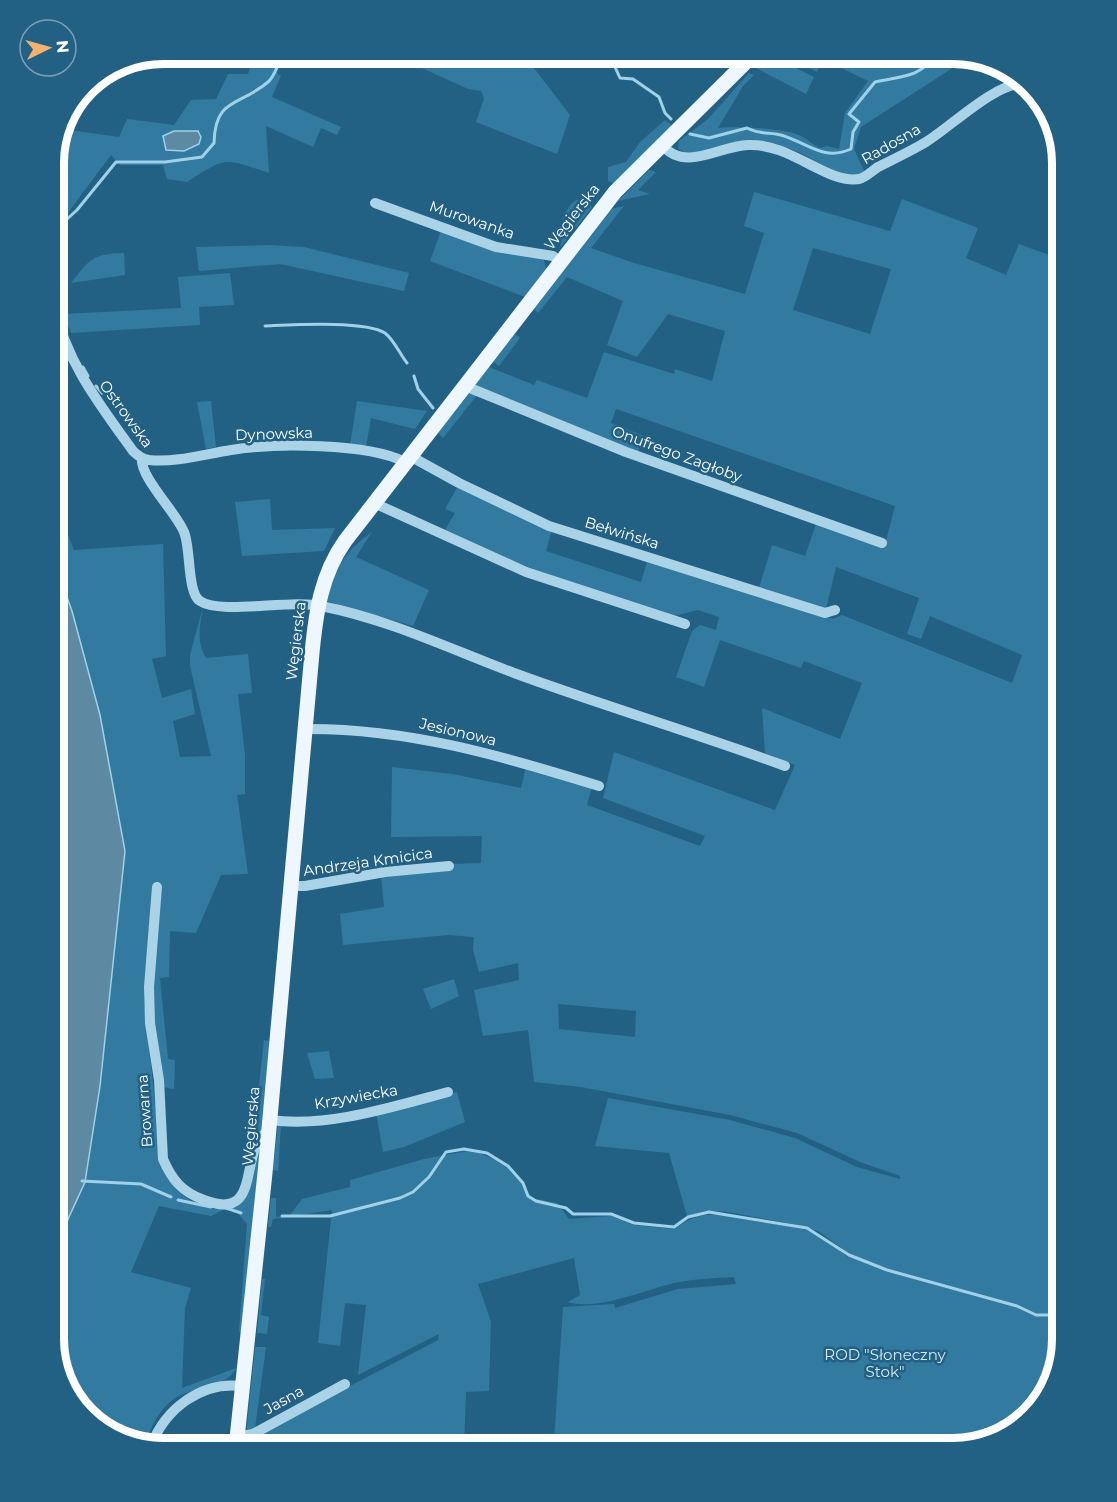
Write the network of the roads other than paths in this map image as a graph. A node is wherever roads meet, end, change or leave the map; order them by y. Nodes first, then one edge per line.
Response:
1 (743, 65) edge
2 (1015, 86) edge
3 (663, 146) junction
4 (375, 203) dead end
5 (560, 262) junction
6 (65, 345) edge
7 (465, 386) junction
8 (142, 458) junction
9 (408, 459) junction
10 (374, 503) junction
11 (882, 543) dead end
12 (317, 605) junction
13 (835, 610) dead end
14 (685, 624) dead end
15 (305, 729) junction
16 (785, 766) dead end
17 (599, 786) dead end
18 (449, 866) dead end
19 (291, 886) junction
20 (157, 887) dead end
21 (448, 1092) dead end
22 (269, 1126) junction
23 (345, 1384) dead end
24 (242, 1386) junction
25 (156, 1437) edge
26 (237, 1437) edge
27 (247, 1437) edge

1 - 3 main road, Węgierska
2 - 3 street, Radosna
3 - 5 main road, Węgierska
4 - 5 street, Murowanka
5 - 7 main road, Węgierska
6 - 8 street, Ostrowska
7 - 9 main road, Węgierska
7 - 11 street, Onufrego Zagłoby
8 - 9 street, Dynowska
8 - 12 street, Ostrowska
9 - 10 main road, Węgierska
9 - 13 street, Bełwińska
10 - 12 main road, Węgierska
10 - 14 street
12 - 15 main road, Węgierska
12 - 16 street
15 - 17 street, Jesionowa
15 - 19 main road, Węgierska
18 - 19 street, Andrzeja Kmicica
19 - 22 main road, Węgierska
20 - 22 street, Browarna
21 - 22 street, Krzywiecka
22 - 24 main road, Węgierska
23 - 27 street, Jasna
24 - 25 street
24 - 26 main road, Węgierska

